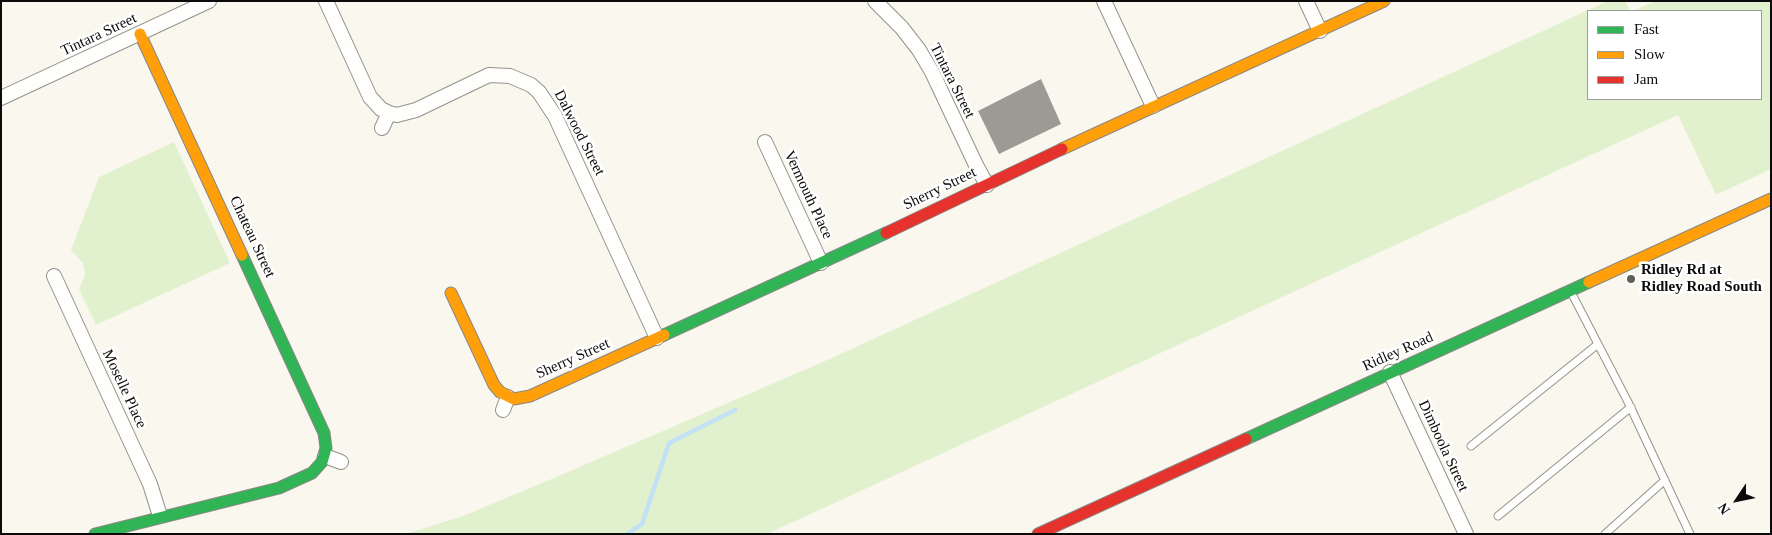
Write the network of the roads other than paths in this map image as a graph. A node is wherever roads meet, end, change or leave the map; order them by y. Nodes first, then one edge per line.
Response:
1 (210, 1) edge
2 (326, 1) edge
3 (875, 1) edge
4 (1104, 1) edge
5 (1306, 1) edge
6 (1384, 1) edge
7 (1320, 31) junction
8 (140, 34) junction
9 (1, 98) edge
10 (1153, 106) junction
11 (388, 113) junction
12 (382, 128) dead end
13 (765, 142) dead end
14 (987, 184) junction
15 (1771, 199) edge
16 (821, 263) junction
17 (54, 276) dead end
18 (1571, 291) junction
19 (451, 292) dead end
20 (657, 338) junction
21 (1598, 344) junction
22 (1390, 372) junction
23 (1631, 407) junction
24 (1471, 446) dead end
25 (325, 456) junction
26 (342, 462) dead end
27 (1665, 480) junction
28 (160, 516) junction
29 (1498, 516) dead end
30 (95, 534) edge
31 (1038, 534) edge
32 (1466, 534) edge
33 (1604, 534) edge
34 (1690, 534) edge

1 - 8 street, Tintara Street
2 - 11 street
3 - 14 street, Tintara Street
4 - 10 street
5 - 7 street
6 - 7 street, Sherry Street
7 - 10 street, Sherry Street
8 - 9 street, Tintara Street
8 - 25 street, Chateau Street
10 - 14 street, Sherry Street
11 - 12 street
11 - 20 street, Dalwood Street
13 - 16 street, Vermouth Place
14 - 16 street, Sherry Street
15 - 18 street, Ridley Road
16 - 20 street, Sherry Street
17 - 28 street, Moselle Place
18 - 21 lane
18 - 22 street, Ridley Road
19 - 20 street, Sherry Street
21 - 23 lane
21 - 24 lane
22 - 31 street, Ridley Road
22 - 32 street, Dimboola Street
23 - 27 lane
23 - 29 lane
25 - 26 street
25 - 28 street
27 - 33 lane
27 - 34 lane
28 - 30 street

